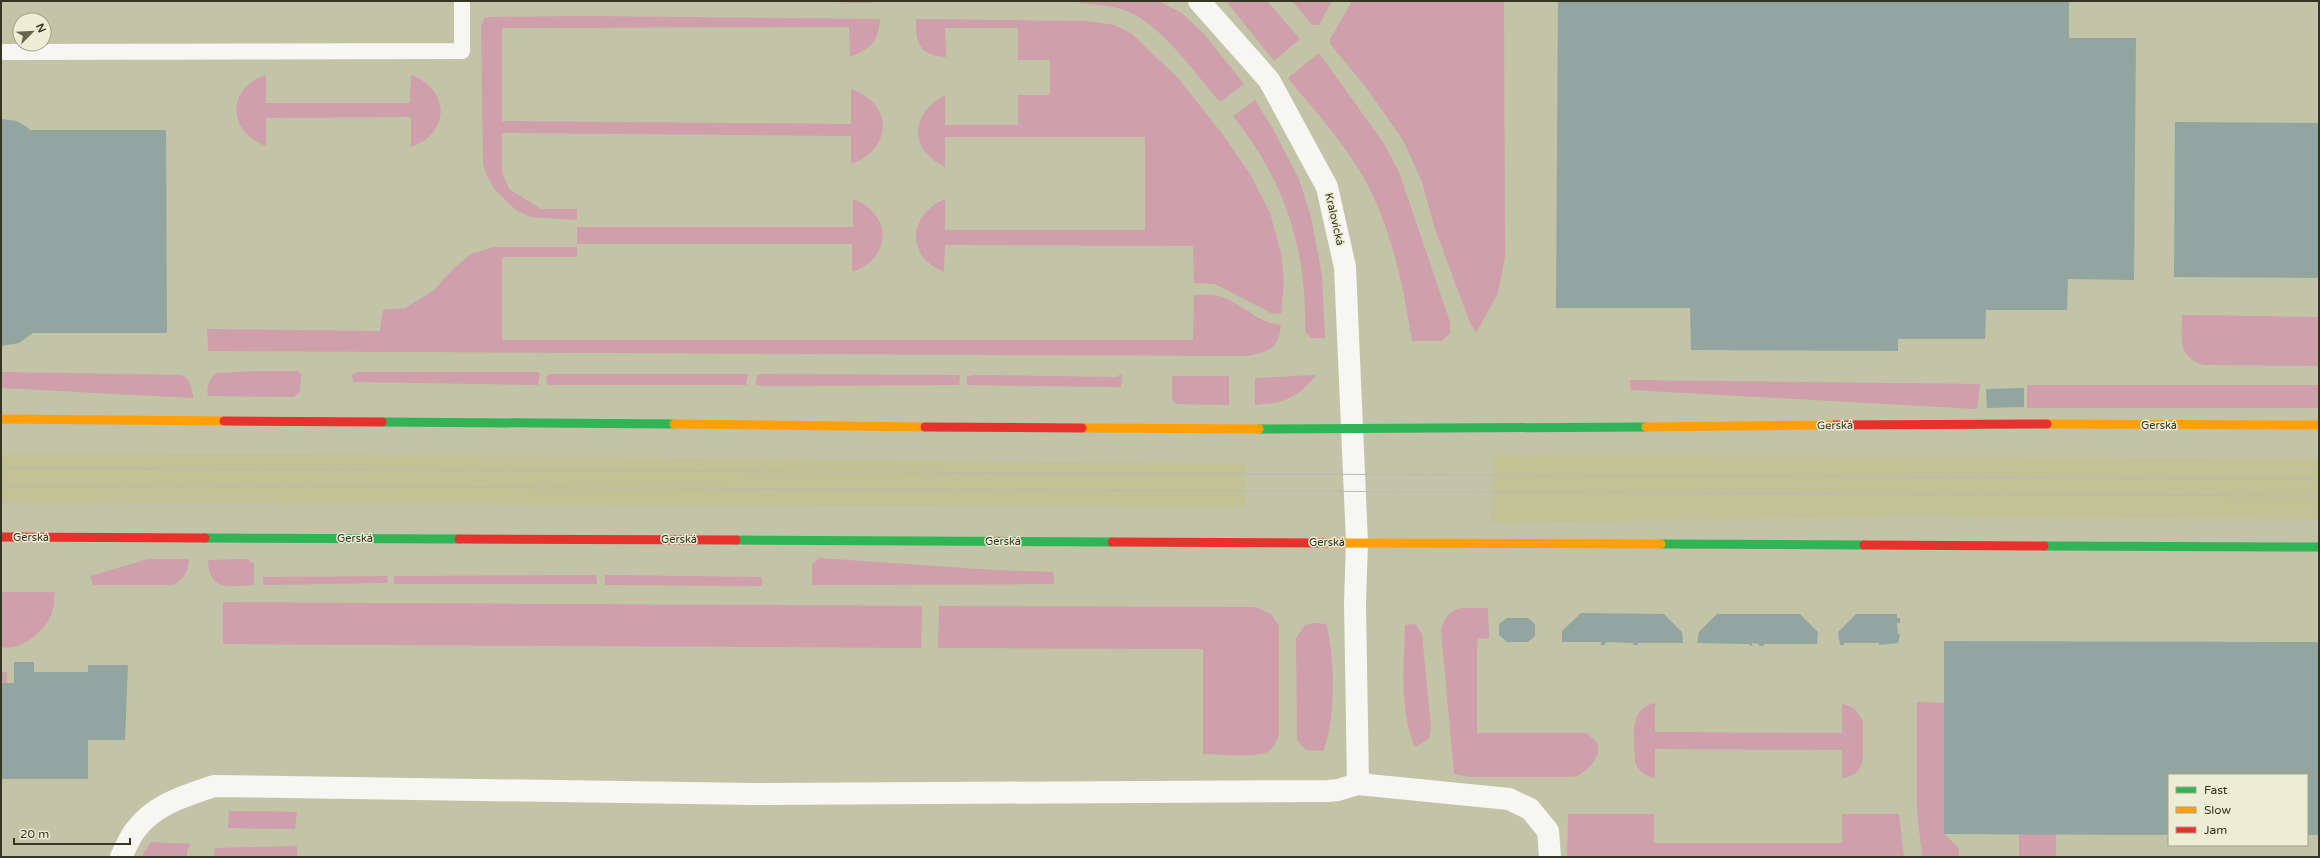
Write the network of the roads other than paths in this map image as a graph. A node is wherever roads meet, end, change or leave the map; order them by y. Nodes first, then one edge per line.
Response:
1 (462, 1) edge
2 (1199, 1) edge
3 (1, 52) edge
4 (1, 419) edge
5 (2319, 425) edge
6 (1351, 430) junction
7 (1, 537) edge
8 (1357, 542) junction
9 (2319, 547) edge
10 (1358, 784) junction
11 (121, 857) edge
12 (1550, 857) edge

1 - 3 lane
2 - 6 street, Kralovická
4 - 6 street, Gerská
5 - 6 street, Gerská
6 - 8 street, Gerská
7 - 8 street, Gerská
8 - 9 street, Gerská
8 - 10 street, Gerská
10 - 11 street
10 - 12 street

